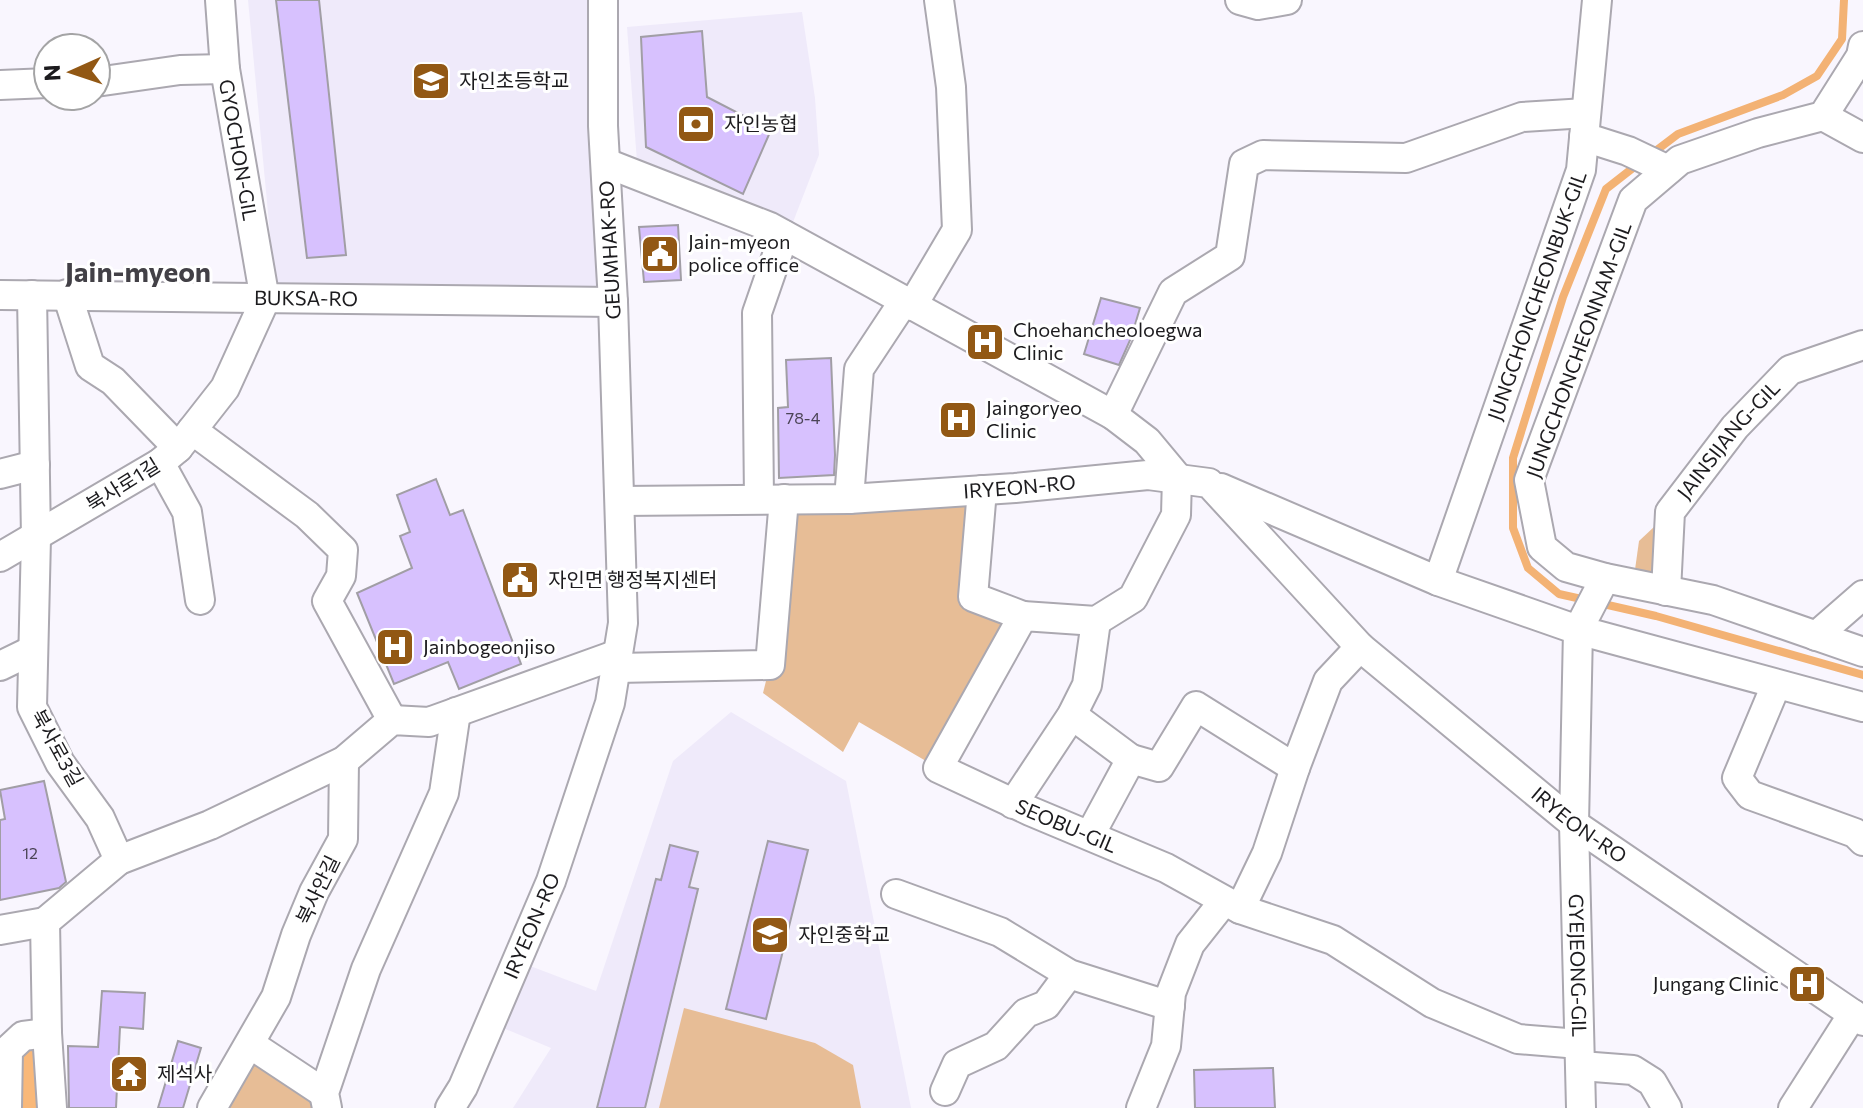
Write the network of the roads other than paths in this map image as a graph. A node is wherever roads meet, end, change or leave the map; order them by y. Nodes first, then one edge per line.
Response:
1 (220, 0) edge
2 (603, 0) edge
3 (939, 0) edge
4 (1240, 0) edge
5 (1287, 0) edge
6 (1597, 0) edge
7 (1862, 53) edge
8 (225, 69) junction
9 (112, 80) edge
10 (32, 84) edge
11 (0, 85) edge
12 (1823, 116) junction
13 (1585, 125) junction
14 (1863, 138) edge
15 (606, 163) junction
16 (1668, 170) junction
17 (784, 235) junction
18 (67, 294) junction
19 (0, 295) edge
20 (32, 295) junction
21 (265, 300) junction
22 (613, 302) junction
23 (908, 304) junction
24 (1863, 345) edge
25 (1113, 415) junction
26 (177, 447) junction
27 (35, 465) junction
28 (0, 474) edge
29 (1177, 477) junction
30 (1209, 483) junction
31 (982, 490) junction
32 (771, 499) junction
33 (849, 499) junction
34 (620, 501) junction
35 (36, 538) junction
36 (0, 557) edge
37 (1605, 578) junction
38 (1438, 581) junction
39 (1666, 591) junction
40 (1863, 595) edge
41 (200, 600) dead end
42 (1023, 616) junction
43 (1096, 621) junction
44 (1578, 630) junction
45 (1816, 636) junction
46 (1360, 647) junction
47 (33, 650) junction
48 (1863, 652) edge
49 (618, 661) junction
50 (0, 666) edge
51 (1776, 685) junction
52 (1863, 707) edge
53 (456, 712) junction
54 (1072, 715) junction
55 (392, 720) junction
56 (1131, 759) junction
57 (344, 761) junction
58 (1295, 768) junction
59 (1013, 804) junction
60 (1574, 824) junction
61 (1090, 835) junction
62 (1863, 841) edge
63 (119, 860) junction
64 (896, 894) dead end
65 (1232, 905) junction
66 (45, 922) junction
67 (0, 930) edge
68 (1069, 974) junction
69 (1170, 1006) junction
70 (1860, 1017) edge
71 (47, 1033) junction
72 (250, 1044) junction
73 (1580, 1055) junction
74 (945, 1091) dead end
75 (326, 1101) edge
76 (7, 1108) edge
77 (52, 1108) edge
78 (212, 1108) edge
79 (450, 1108) edge
80 (1141, 1108) edge
81 (1581, 1108) edge
82 (1667, 1108) edge
83 (1793, 1108) edge

1 - 8 street, GYOCHON-GIL
2 - 15 street, GEUMHAK-RO
3 - 23 street
4 - 5 street
6 - 13 street, JUNGCHONCHEONBUK-GIL
7 - 12 street
8 - 9 street
8 - 21 street, GYOCHON-GIL
10 - 11 street
12 - 14 street
12 - 16 street, JUNGCHONCHEONNAM-GIL
13 - 16 street
13 - 25 street
13 - 38 street, JUNGCHONCHEONBUK-GIL
15 - 17 street
15 - 22 street, GEUMHAK-RO
16 - 37 street, JUNGCHONCHEONNAM-GIL
17 - 23 street
17 - 32 street
18 - 20 street, BUKSA-RO
18 - 21 street, BUKSA-RO
18 - 26 street
19 - 20 street, BUKSA-RO
20 - 27 street, 북사로3길
21 - 22 street, BUKSA-RO
21 - 26 street, 북사로1길
22 - 34 street, GEUMHAK-RO
23 - 25 street
23 - 33 street
24 - 39 street, JAINSIJANG-GIL
25 - 29 street
26 - 35 street, 북사로1길
26 - 41 street
26 - 55 street
27 - 28 street
27 - 35 street, 북사로3길
29 - 30 street, IRYEON-RO
29 - 31 street, IRYEON-RO
29 - 43 street
30 - 38 street
30 - 46 street, IRYEON-RO
31 - 33 street, IRYEON-RO
31 - 42 street
32 - 33 street, IRYEON-RO
32 - 34 street, IRYEON-RO
32 - 49 street
34 - 49 street, IRYEON-RO
35 - 36 street, 북사로1길
35 - 47 street, 북사로3길
37 - 39 street, JUNGCHONCHEONNAM-GIL
37 - 44 street
38 - 44 street
39 - 45 street, JUNGCHONCHEONNAM-GIL
40 - 45 street
42 - 43 street
42 - 59 street, SEOBU-GIL
43 - 54 street
44 - 51 street
44 - 60 street, GYEJEONG-GIL
45 - 48 street, JUNGCHONCHEONNAM-GIL
46 - 58 street
46 - 60 street, IRYEON-RO
47 - 50 street
47 - 63 street, 북사로3길
49 - 53 street
49 - 79 street, IRYEON-RO
51 - 52 street
51 - 62 street
53 - 55 street
53 - 75 street
54 - 56 street
54 - 59 street
55 - 57 street
56 - 58 street
56 - 61 street
57 - 63 street
57 - 72 street, 북사안길
58 - 65 street
59 - 61 street, SEOBU-GIL
60 - 70 street, IRYEON-RO
60 - 73 street, GYEJEONG-GIL
61 - 65 street, SEOBU-GIL
63 - 66 street
64 - 68 street
65 - 69 street
65 - 73 street, SEOBU-GIL
66 - 67 street
66 - 71 street
68 - 69 street
68 - 74 street
69 - 80 street
70 - 83 street
71 - 76 street
71 - 77 street
72 - 75 street
72 - 78 street, 북사안길
73 - 81 street, GYEJEONG-GIL
73 - 82 street, SEOBU-GIL

